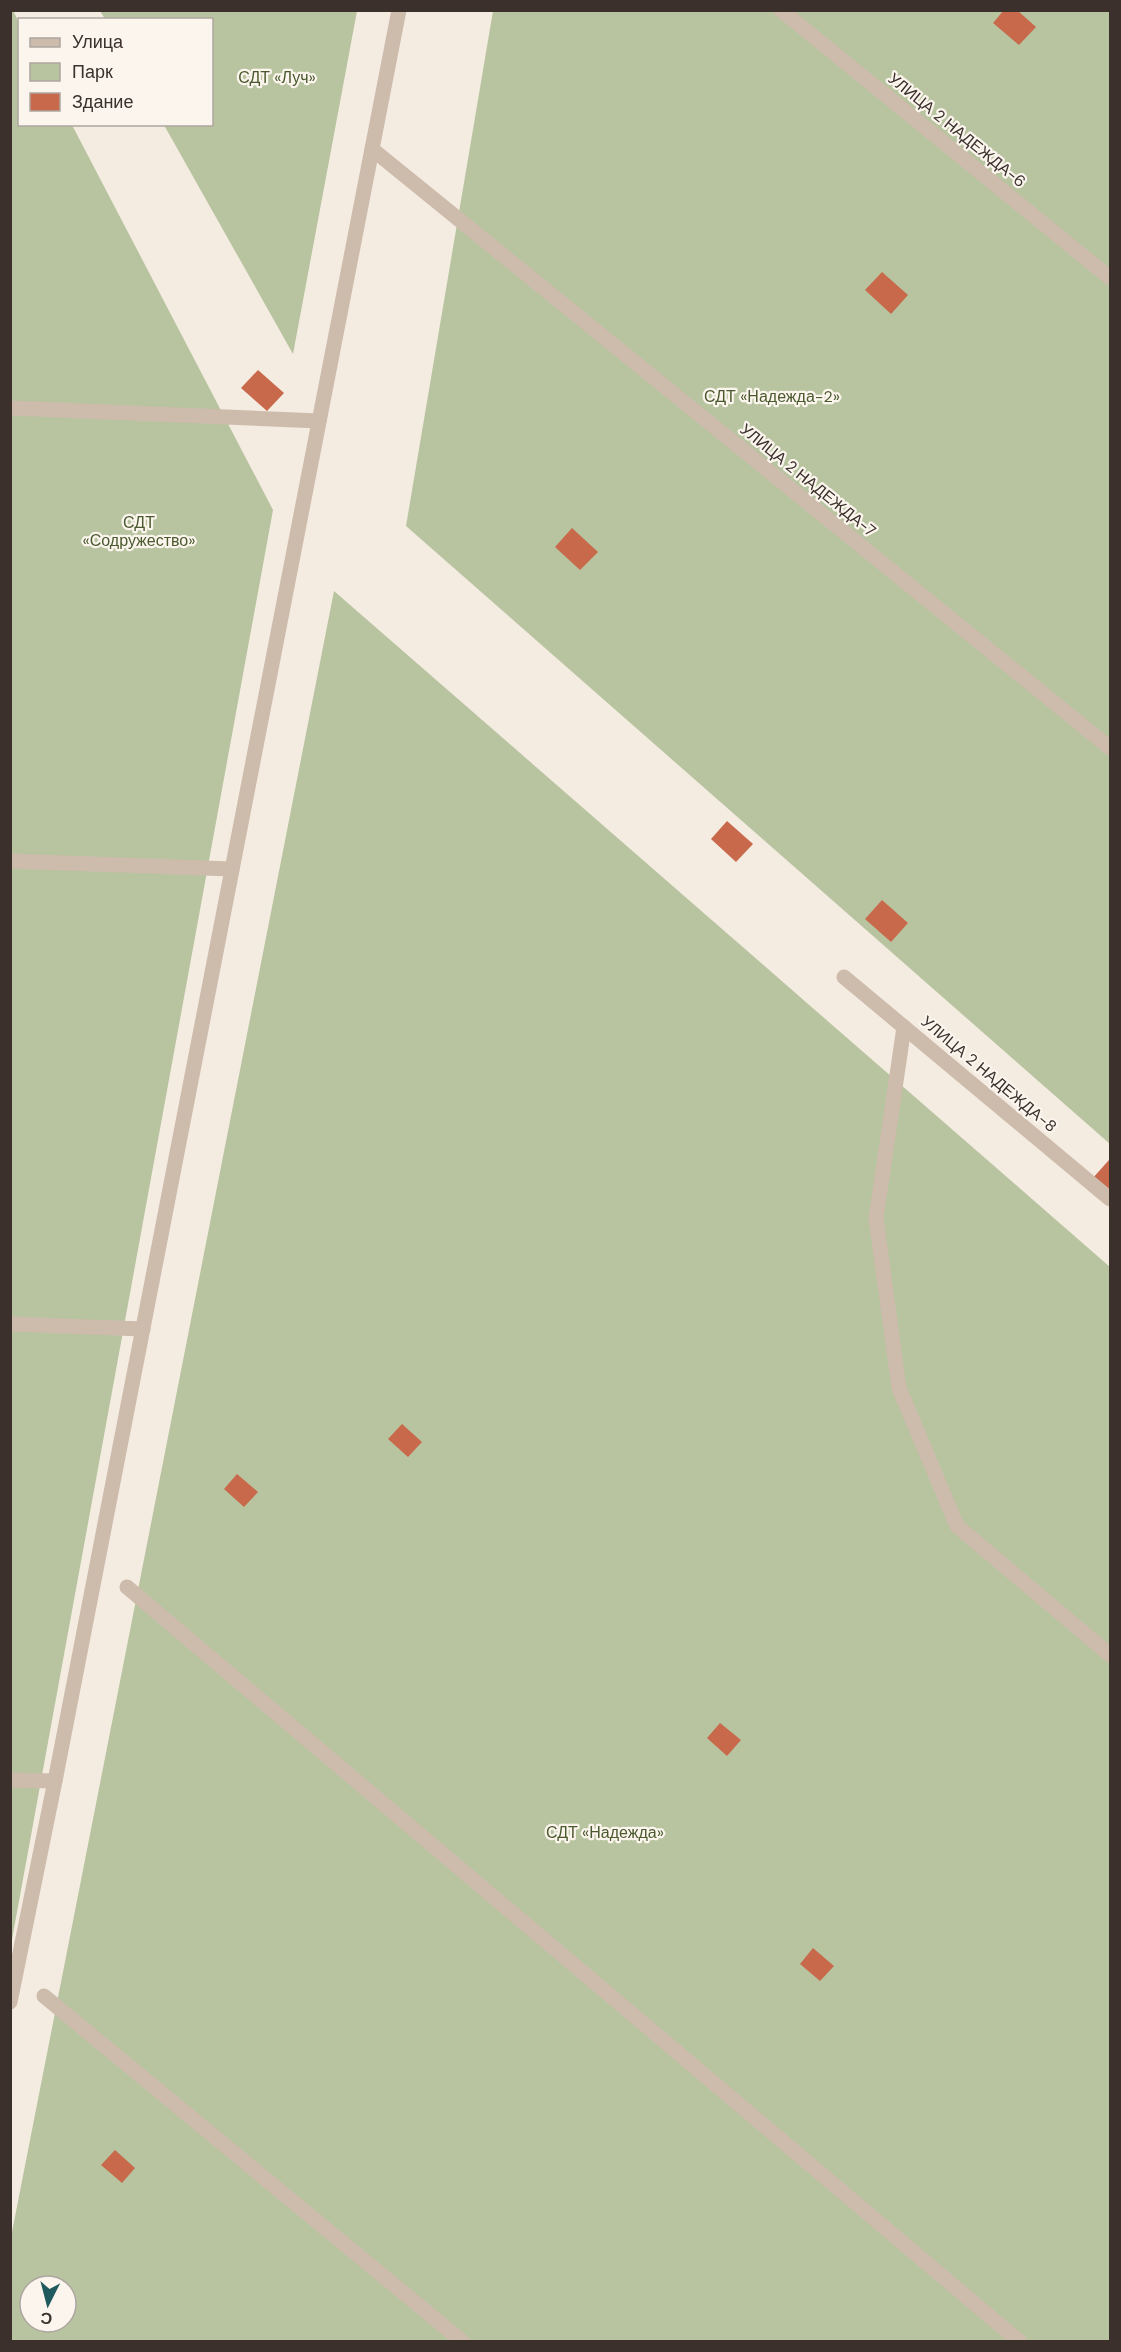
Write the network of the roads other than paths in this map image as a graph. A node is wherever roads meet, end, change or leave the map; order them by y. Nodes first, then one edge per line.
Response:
1 (399, 10) edge
2 (781, 10) edge
3 (372, 149) junction
4 (1110, 278) edge
5 (10, 408) edge
6 (319, 421) junction
7 (1110, 748) edge
8 (10, 861) edge
9 (232, 869) junction
10 (844, 977) dead end
11 (904, 1028) junction
12 (1110, 1199) edge
13 (10, 1324) edge
14 (143, 1329) junction
15 (127, 1587) dead end
16 (1110, 1655) edge
17 (10, 1780) edge
18 (56, 1781) junction
19 (44, 1996) dead end
20 (10, 2002) edge
21 (464, 2342) edge
22 (1020, 2342) edge

1 - 3 street
2 - 4 street, УЛИЦА 2 НАДЕЖДА-6
3 - 6 street
3 - 7 street, УЛИЦА 2 НАДЕЖДА-7
5 - 6 street
6 - 9 street
8 - 9 street
9 - 14 street
10 - 11 street, УЛИЦА 2 НАДЕЖДА-8
11 - 12 street, УЛИЦА 2 НАДЕЖДА-8
11 - 16 street
13 - 14 street
14 - 18 street
15 - 22 street
17 - 18 street
18 - 20 street
19 - 21 street

